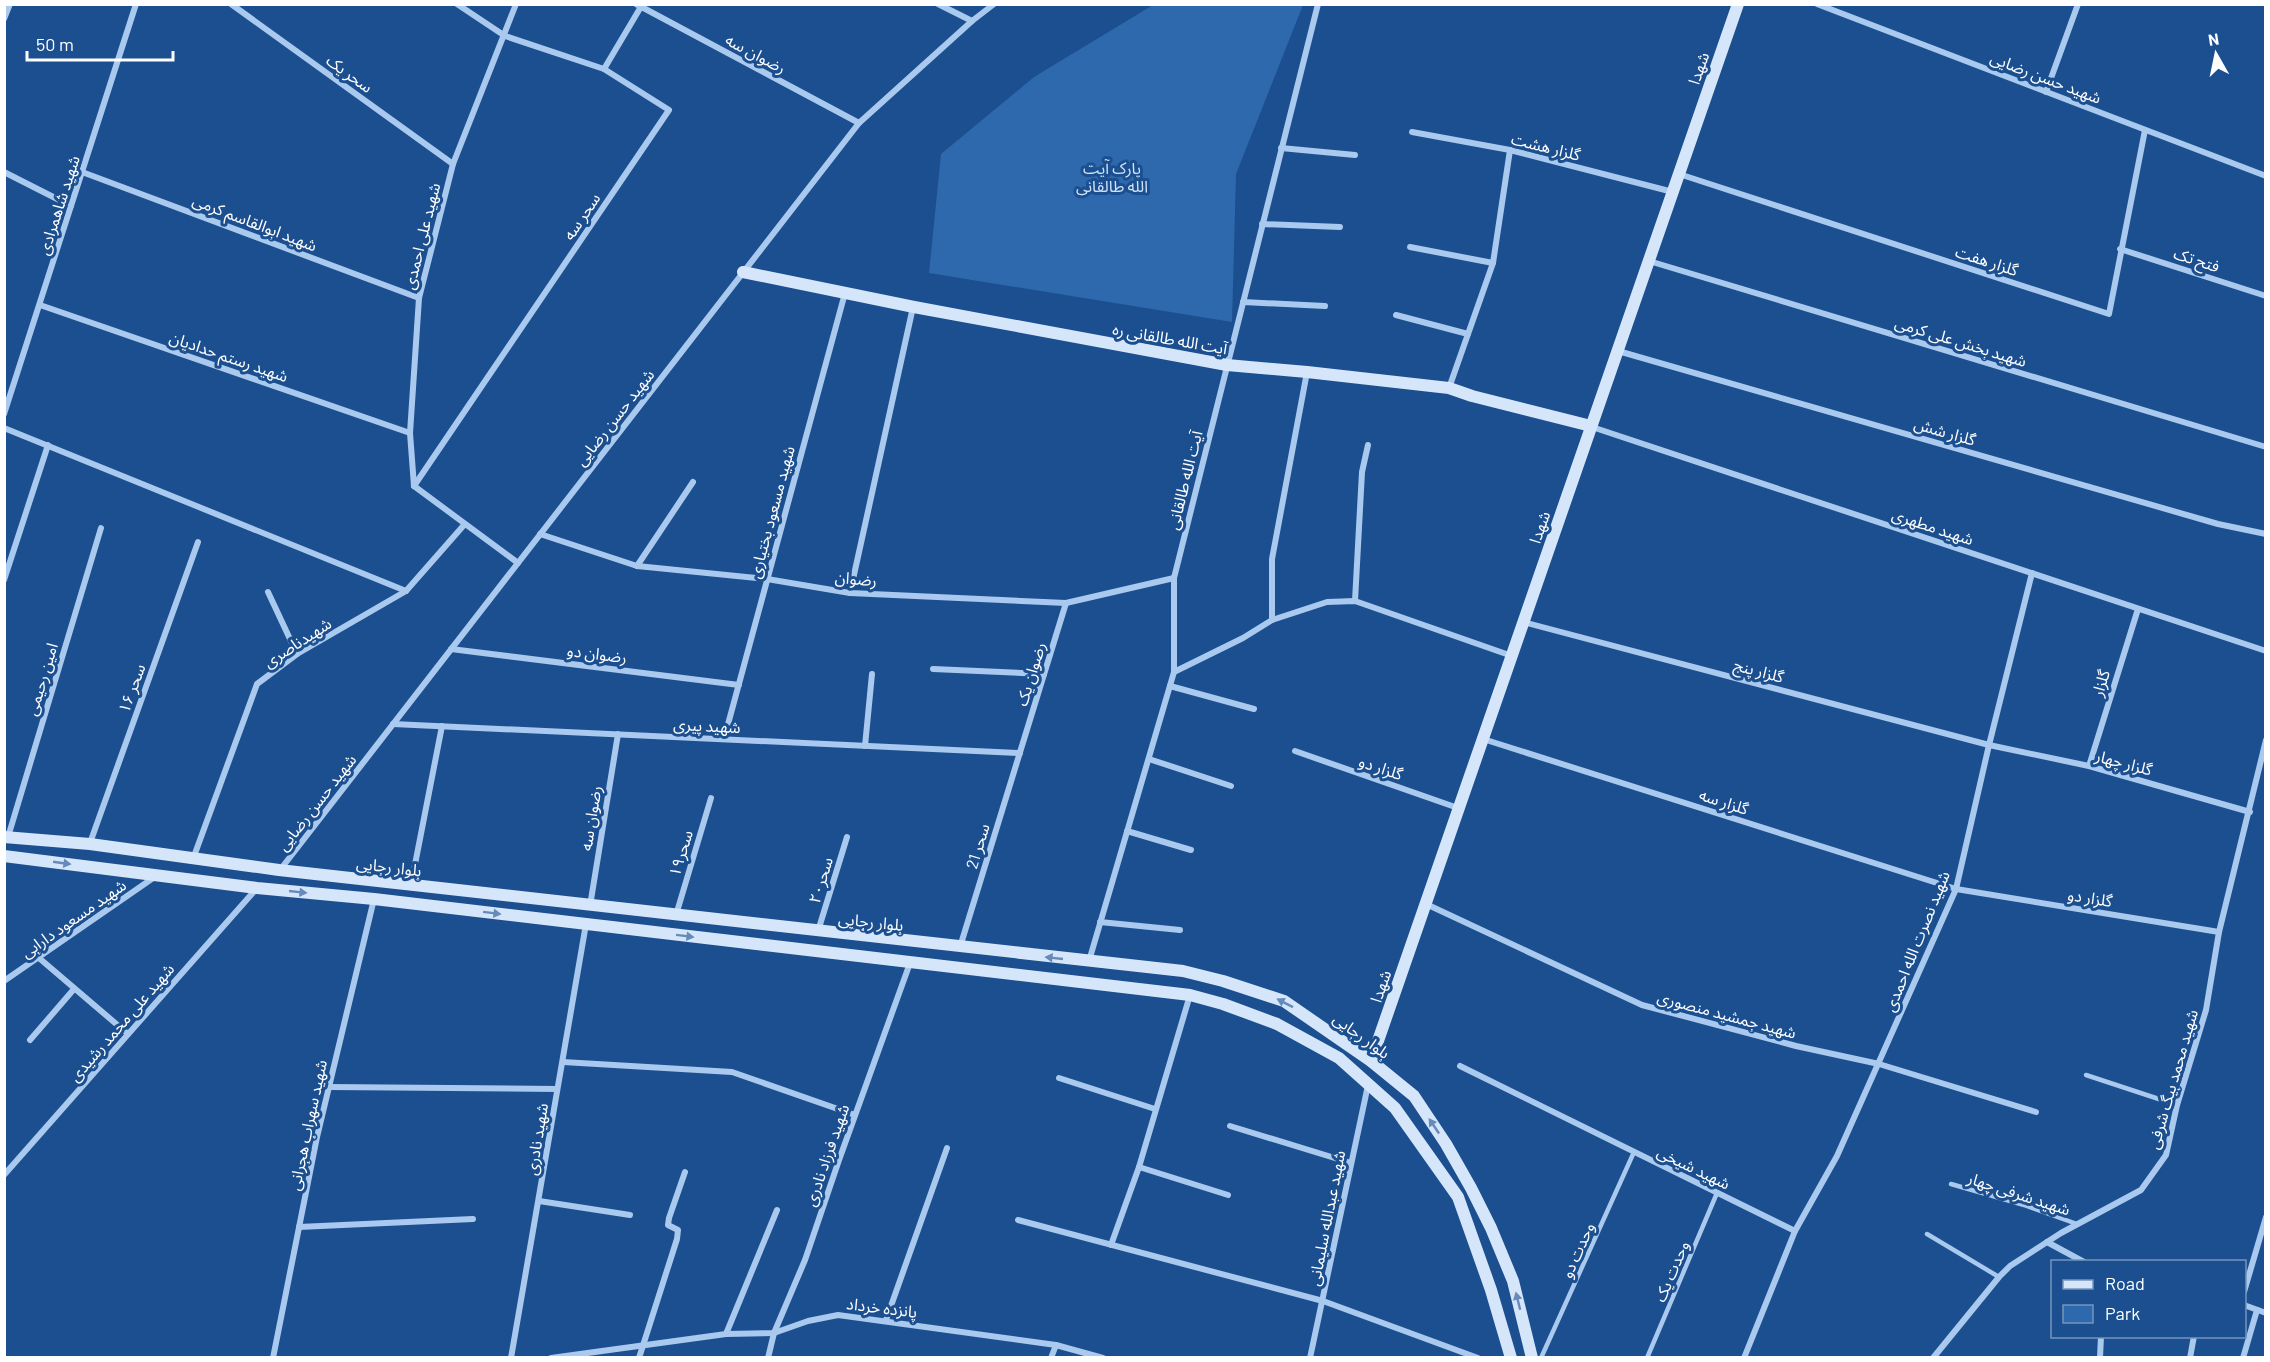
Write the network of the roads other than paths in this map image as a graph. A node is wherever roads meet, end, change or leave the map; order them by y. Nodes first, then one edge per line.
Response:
1 (10, 4) edge
2 (136, 4) edge
3 (231, 4) edge
4 (457, 4) edge
5 (516, 4) edge
6 (938, 4) edge
7 (994, 4) edge
8 (1318, 4) edge
9 (1738, 4) edge
10 (1817, 4) edge
11 (2078, 4) edge
12 (639, 5) edge
13 (4, 20) edge
14 (972, 21) junction
15 (505, 36) junction
16 (604, 69) junction
17 (2046, 92) junction
18 (859, 123) junction
19 (2145, 130) junction
20 (1412, 132) dead end
21 (1281, 148) junction
22 (1510, 150) junction
23 (1355, 155) dead end
24 (453, 164) junction
25 (4, 172) edge
26 (82, 172) junction
27 (1679, 174) junction
28 (2265, 176) edge
29 (1672, 192) junction
30 (71, 206) junction
31 (1262, 225) junction
32 (1340, 227) dead end
33 (1410, 248) dead end
34 (2120, 249) junction
35 (1648, 261) junction
36 (1493, 263) junction
37 (743, 272) junction
38 (845, 293) junction
39 (2265, 296) edge
40 (419, 298) junction
41 (1243, 302) junction
42 (40, 305) junction
43 (1325, 306) dead end
44 (914, 307) junction
45 (1396, 315) dead end
46 (1468, 334) junction
47 (1618, 350) junction
48 (1227, 365) junction
49 (1307, 372) junction
50 (1449, 388) junction
51 (4, 414) edge
52 (1591, 426) junction
53 (4, 428) edge
54 (410, 433) junction
55 (48, 445) junction
56 (1368, 445) dead end
57 (2265, 447) edge
58 (693, 482) dead end
59 (414, 486) junction
60 (464, 525) junction
61 (101, 528) dead end
62 (540, 534) junction
63 (2265, 534) edge
64 (198, 542) dead end
65 (518, 563) junction
66 (637, 566) junction
67 (2032, 573) junction
68 (1174, 578) junction
69 (767, 579) junction
70 (4, 580) edge
71 (406, 591) junction
72 (268, 592) dead end
73 (850, 593) junction
74 (1355, 601) junction
75 (1066, 603) junction
76 (2138, 609) junction
77 (1272, 620) junction
78 (1523, 622) junction
79 (451, 649) junction
80 (2265, 651) edge
81 (297, 654) junction
82 (1512, 656) junction
83 (933, 669) dead end
84 (1174, 672) junction
85 (872, 674) dead end
86 (1044, 674) junction
87 (739, 684) junction
88 (1170, 686) junction
89 (1254, 709) dead end
90 (393, 724) junction
91 (442, 726) junction
92 (618, 734) junction
93 (724, 739) junction
94 (1483, 739) junction
95 (2265, 740) edge
96 (1989, 745) junction
97 (865, 746) junction
98 (1294, 751) dead end
99 (1020, 753) junction
100 (1149, 759) junction
101 (2089, 766) junction
102 (1231, 786) dead end
103 (711, 798) dead end
104 (1459, 808) junction
105 (2250, 812) junction
106 (1127, 831) junction
107 (847, 837) dead end
108 (6, 838) edge
109 (90, 844) junction
110 (1191, 850) dead end
111 (4, 856) edge
112 (193, 860) junction
113 (279, 870) junction
114 (156, 876) junction
115 (411, 885) junction
116 (257, 888) junction
117 (1956, 889) junction
118 (374, 899) junction
119 (1426, 904) junction
120 (590, 906) junction
121 (676, 915) junction
122 (1100, 922) junction
123 (586, 924) junction
124 (1180, 930) dead end
125 (818, 932) junction
126 (2219, 932) junction
127 (960, 947) junction
128 (39, 958) junction
129 (910, 962) junction
130 (1088, 962) junction
131 (4, 981) edge
132 (74, 989) junction
133 (1190, 995) junction
134 (128, 1034) junction
135 (30, 1040) dead end
136 (1371, 1061) junction
137 (562, 1062) junction
138 (1879, 1064) junction
139 (1460, 1066) dead end
140 (2086, 1075) dead end
141 (1059, 1078) dead end
142 (1368, 1084) junction
143 (329, 1087) junction
144 (557, 1089) junction
145 (2177, 1105) junction
146 (1155, 1109) junction
147 (2036, 1112) dead end
148 (855, 1115) junction
149 (1230, 1126) dead end
150 (947, 1148) dead end
151 (1634, 1152) junction
152 (1351, 1163) junction
153 (1139, 1167) junction
154 (685, 1172) dead end
155 (4, 1174) edge
156 (1951, 1184) dead end
157 (1717, 1193) junction
158 (1228, 1195) dead end
159 (539, 1201) junction
160 (777, 1210) dead end
161 (630, 1215) dead end
162 (2265, 1217) edge
163 (473, 1219) dead end
164 (1018, 1220) dead end
165 (2079, 1225) junction
166 (299, 1227) junction
167 (1795, 1231) junction
168 (1927, 1234) dead end
169 (2047, 1242) junction
170 (1111, 1245) junction
171 (2080, 1260) edge
172 (1999, 1277) junction
173 (2246, 1285) edge
174 (1323, 1301) junction
175 (2246, 1306) edge
176 (2257, 1310) junction
177 (2265, 1312) edge
178 (886, 1320) junction
179 (774, 1333) junction
180 (726, 1334) junction
181 (2101, 1338) edge
182 (2194, 1338) edge
183 (644, 1345) junction
184 (1056, 1345) junction
185 (273, 1358) edge
186 (511, 1358) edge
187 (551, 1358) edge
188 (639, 1358) edge
189 (768, 1358) edge
190 (1051, 1358) edge
191 (1103, 1358) edge
192 (1310, 1358) edge
193 (1478, 1358) edge
194 (1511, 1358) edge
195 (1532, 1358) edge
196 (1542, 1358) edge
197 (1647, 1358) edge
198 (1744, 1358) edge
199 (1933, 1358) edge
200 (2100, 1358) edge
201 (2190, 1358) edge
202 (2243, 1358) edge

1 - 13 street
2 - 26 street, شهید شاهمرادی
3 - 24 street, سحر یک
4 - 15 street, سحر سه
5 - 15 street, شهید علی احمدی
6 - 14 street
7 - 14 street, شهید حسن رضایی
8 - 21 street, آیت الله طالقانی
9 - 27 main road, شهدا
10 - 17 street, شهید حسن رضایی
11 - 17 street
12 - 16 street
12 - 18 street, رضوان سه
14 - 18 street, شهید حسن رضایی
15 - 16 street, سحر سه
15 - 24 street, شهید علی احمدی
16 - 59 street, سحر سه
17 - 19 street, شهید حسن رضایی
18 - 37 street, شهید حسن رضایی
19 - 28 street, شهید حسن رضایی
19 - 34 street, گلزار هفت
20 - 22 street, گلزار هشت
21 - 23 street
21 - 31 street, آیت الله طالقانی
22 - 29 street, گلزار هشت
22 - 36 street
24 - 40 street, شهید علی احمدی
25 - 30 street
26 - 30 street, شهید شاهمرادی
26 - 40 street, شهید ابوالقاسم کرمی
27 - 29 main road, شهدا
27 - 34 street, گلزار هفت
29 - 35 main road, شهدا
30 - 42 street, شهید شاهمرادی
31 - 32 street
31 - 41 street, آیت الله طالقانی
33 - 36 street
34 - 39 street, فتح تک
35 - 47 main road, شهدا
35 - 57 street, شهید بخش علی کرمی
36 - 46 street
37 - 38 main road, آیت الله طالقانی ره
37 - 62 street, شهید حسن رضایی
38 - 44 main road, آیت الله طالقانی ره
38 - 69 street, شهید مسعود بختیاری
40 - 54 street, شهید علی احمدی
41 - 43 street
41 - 48 street, آیت الله طالقانی
42 - 51 street, شهید شاهمرادی
42 - 54 street, شهید رستم حدادیان
44 - 48 main road, آیت الله طالقانی ره
44 - 73 street
45 - 46 street
46 - 50 street
47 - 52 main road, شهدا
47 - 63 street, گلزار شش
48 - 49 main road, آیت الله طالقانی ره
48 - 68 street, آیت الله طالقانی
49 - 50 main road, آیت الله طالقانی ره
49 - 77 street
50 - 52 main road, آیت الله طالقانی ره
52 - 67 street, شهید مطهری
52 - 78 main road, شهدا
53 - 55 street
54 - 59 street, شهید علی احمدی
55 - 70 street
55 - 71 street
56 - 74 street
58 - 66 street
59 - 60 street
60 - 65 street
60 - 71 street, شهیدناصری
61 - 108 street, امین رحیمی
62 - 65 street, شهید حسن رضایی
62 - 66 street, رضوان
64 - 109 street, سحر ۱۶
65 - 79 street, شهید حسن رضایی
66 - 69 street, رضوان
67 - 76 street, شهید مطهری
67 - 96 street, شهید نصرت الله احمدی
68 - 75 street, رضوان
68 - 84 street, آیت الله طالقانی
69 - 73 street, رضوان
69 - 87 street, شهید مسعود بختیاری
71 - 81 street, شهیدناصری
72 - 81 street
73 - 75 street, رضوان
74 - 77 street
74 - 82 street
75 - 86 street, رضوان یک
76 - 80 street, شهید مطهری
76 - 101 street, گلزار
77 - 84 street
78 - 82 main road, شهدا
78 - 96 street, گلزار پنج
79 - 87 street, رضوان دو
79 - 90 street, شهید حسن رضایی
81 - 112 street, شهیدناصری
82 - 94 main road, شهدا
83 - 86 street
84 - 88 street, آیت الله طالقانی
85 - 97 street
86 - 99 street, رضوان یک
87 - 93 street, شهید مسعود بختیاری
88 - 89 street
88 - 100 street, آیت الله طالقانی
90 - 91 street, شهید پیری
90 - 113 street, شهید حسن رضایی
91 - 92 street, شهید پیری
91 - 115 street
92 - 93 street, شهید پیری
92 - 120 street, رضوان سه
93 - 97 street, شهید پیری
94 - 104 main road, شهدا
94 - 117 street, گلزار سه
95 - 105 street, شهید محمد بیگ شرفی
96 - 101 street, گلزار چهار
96 - 117 street, شهید نصرت الله احمدی
97 - 99 street, شهید پیری
98 - 104 street, گلزار دو
99 - 127 street, سحر 21
100 - 102 street
100 - 106 street, آیت الله طالقانی
101 - 105 street, گلزار چهار
103 - 121 street, سحر۱۹
104 - 119 main road, شهدا
105 - 126 street, شهید محمد بیگ شرفی
106 - 110 street
106 - 122 street, آیت الله طالقانی
107 - 125 street, سحر۲۰
108 - 109 main road, بلوار رجایی
109 - 112 main road, بلوار رجایی
111 -> 114 main road, بلوار رجایی
112 - 113 main road, بلوار رجایی
113 - 115 main road, بلوار رجایی
114 - 116 main road, بلوار رجایی
114 - 128 street, شهید مسعود دارابی
115 - 120 main road, بلوار رجایی
116 -> 118 main road, بلوار رجایی
116 - 134 street, شهید علی محمد رشیدی
117 - 126 street, گلزار دو
117 - 138 street, شهید نصرت الله احمدی
118 -> 123 main road, بلوار رجایی
118 - 143 street, شهید سهراب هجرانی
119 - 136 main road, شهدا
119 - 138 street, شهید جمشید منصوری
120 - 121 main road, بلوار رجایی
121 - 125 main road, بلوار رجایی
122 - 124 street
122 - 130 street, آیت الله طالقانی
123 -> 129 main road, بلوار رجایی
123 - 137 street, شهید نادری
125 - 127 main road, بلوار رجایی
126 - 145 street, شهید محمد بیگ شرفی
130 -> 127 main road, بلوار رجایی
128 - 131 street, شهید مسعود دارابی
128 - 132 street
129 - 133 main road, بلوار رجایی
129 - 148 street, شهید فرزاد نادری
136 -> 130 main road, بلوار رجایی
132 - 134 street
132 - 135 street
133 - 142 main road, بلوار رجایی
133 - 146 street
134 - 155 street, شهید علی محمد رشیدی
195 -> 136 main road, بلوار رجایی
137 - 144 street, شهید نادری
137 - 148 street
138 - 147 street, شهید جمشید منصوری
138 - 167 street, شهید نصرت الله احمدی
139 - 151 street, شهید شیخی
140 - 145 lane
141 - 146 street
142 - 152 street, شهید عبدالله سلیمانی
142 - 194 main road, بلوار رجایی
143 - 144 street
143 - 166 street, شهید سهراب هجرانی
144 - 159 street, شهید نادری
145 - 165 street, شهید محمد بیگ شرفی
146 - 153 street
148 - 179 street, شهید فرزاد نادری
149 - 152 street
150 - 178 street
151 - 157 street, شهید شیخی
151 - 196 lane, وحدت دو
152 - 174 street, شهید عبدالله سلیمانی
153 - 158 street
153 - 170 street
154 - 183 street
156 - 165 lane, شهید شرفی چهار
157 - 167 street, شهید شیخی
157 - 197 lane, وحدت یک
159 - 161 street
159 - 186 street, شهید نادری
160 - 180 street
162 - 173 street
163 - 166 street
164 - 170 street
165 - 169 street, شهید محمد بیگ شرفی
166 - 185 street, شهید سهراب هجرانی
167 - 198 street
168 - 172 lane
169 - 171 street
169 - 172 street, شهید محمد بیگ شرفی
170 - 174 street
172 - 199 street, شهید محمد بیگ شرفی
174 - 192 street, شهید عبدالله سلیمانی
174 - 193 street
175 - 176 street
176 - 177 street
176 - 202 street
178 - 179 street, پانزده خرداد
178 - 184 street, پانزده خرداد
179 - 180 street, پانزده خرداد
179 - 189 street, شهید فرزاد نادری
180 - 183 street, پانزده خرداد
181 - 200 street
182 - 201 street
183 - 187 street, پانزده خرداد
183 - 188 street
184 - 190 street
184 - 191 street, پانزده خرداد

